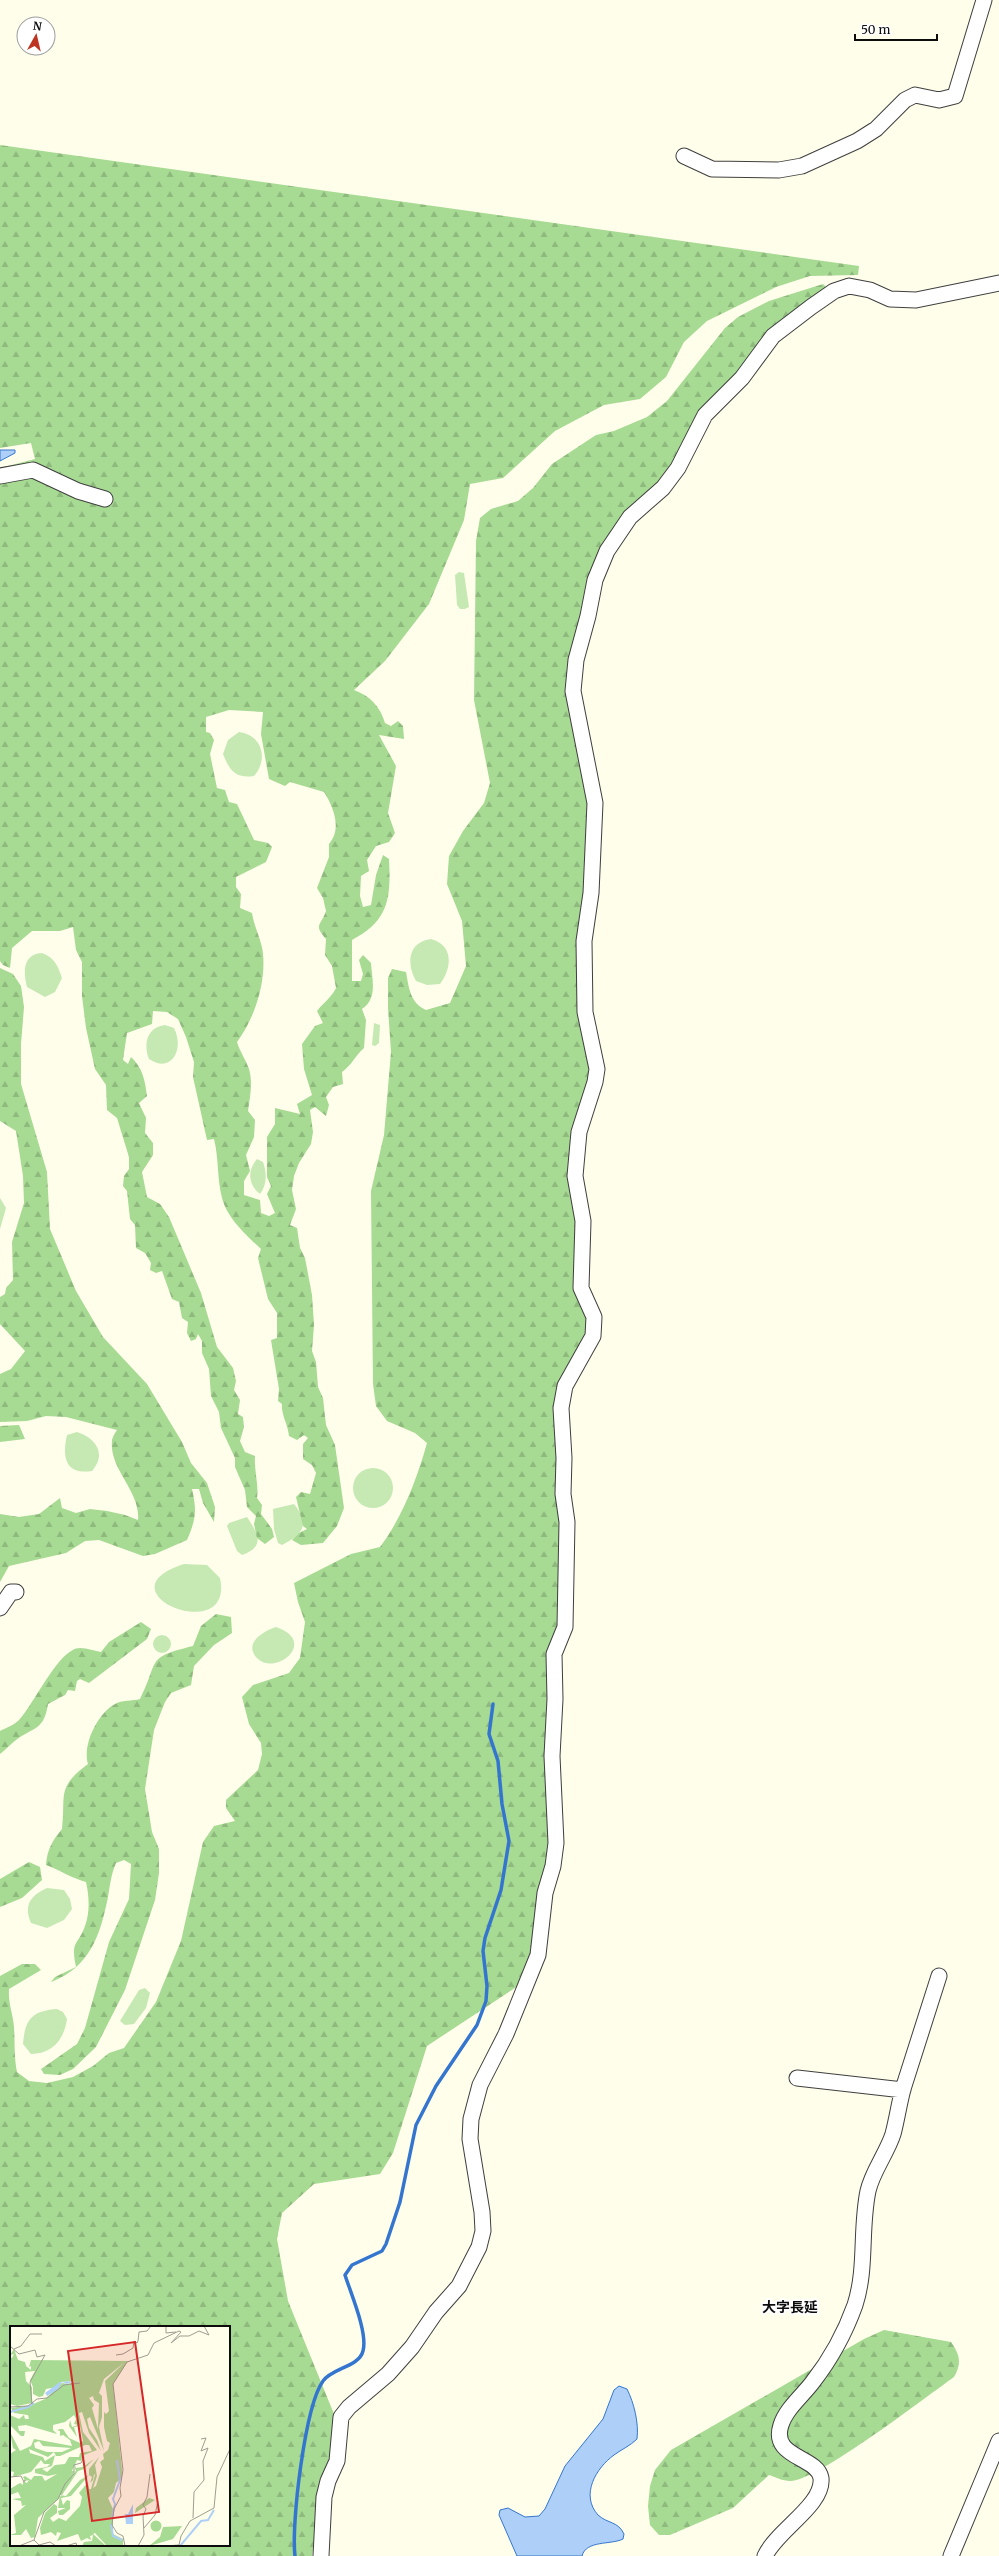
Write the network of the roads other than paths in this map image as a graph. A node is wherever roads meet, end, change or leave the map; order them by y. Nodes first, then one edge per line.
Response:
1 (984, 0) edge
2 (684, 156) dead end
3 (999, 283) edge
4 (0, 476) edge
5 (105, 499) dead end
6 (16, 1592) dead end
7 (0, 1608) edge
8 (939, 1976) dead end
9 (797, 2078) dead end
10 (903, 2090) junction
11 (999, 2441) edge
12 (321, 2556) edge
13 (765, 2556) edge
14 (950, 2556) edge

1 - 2 street
3 - 12 street
4 - 5 street
6 - 7 street
8 - 10 street
9 - 10 street
10 - 13 street
11 - 14 street

